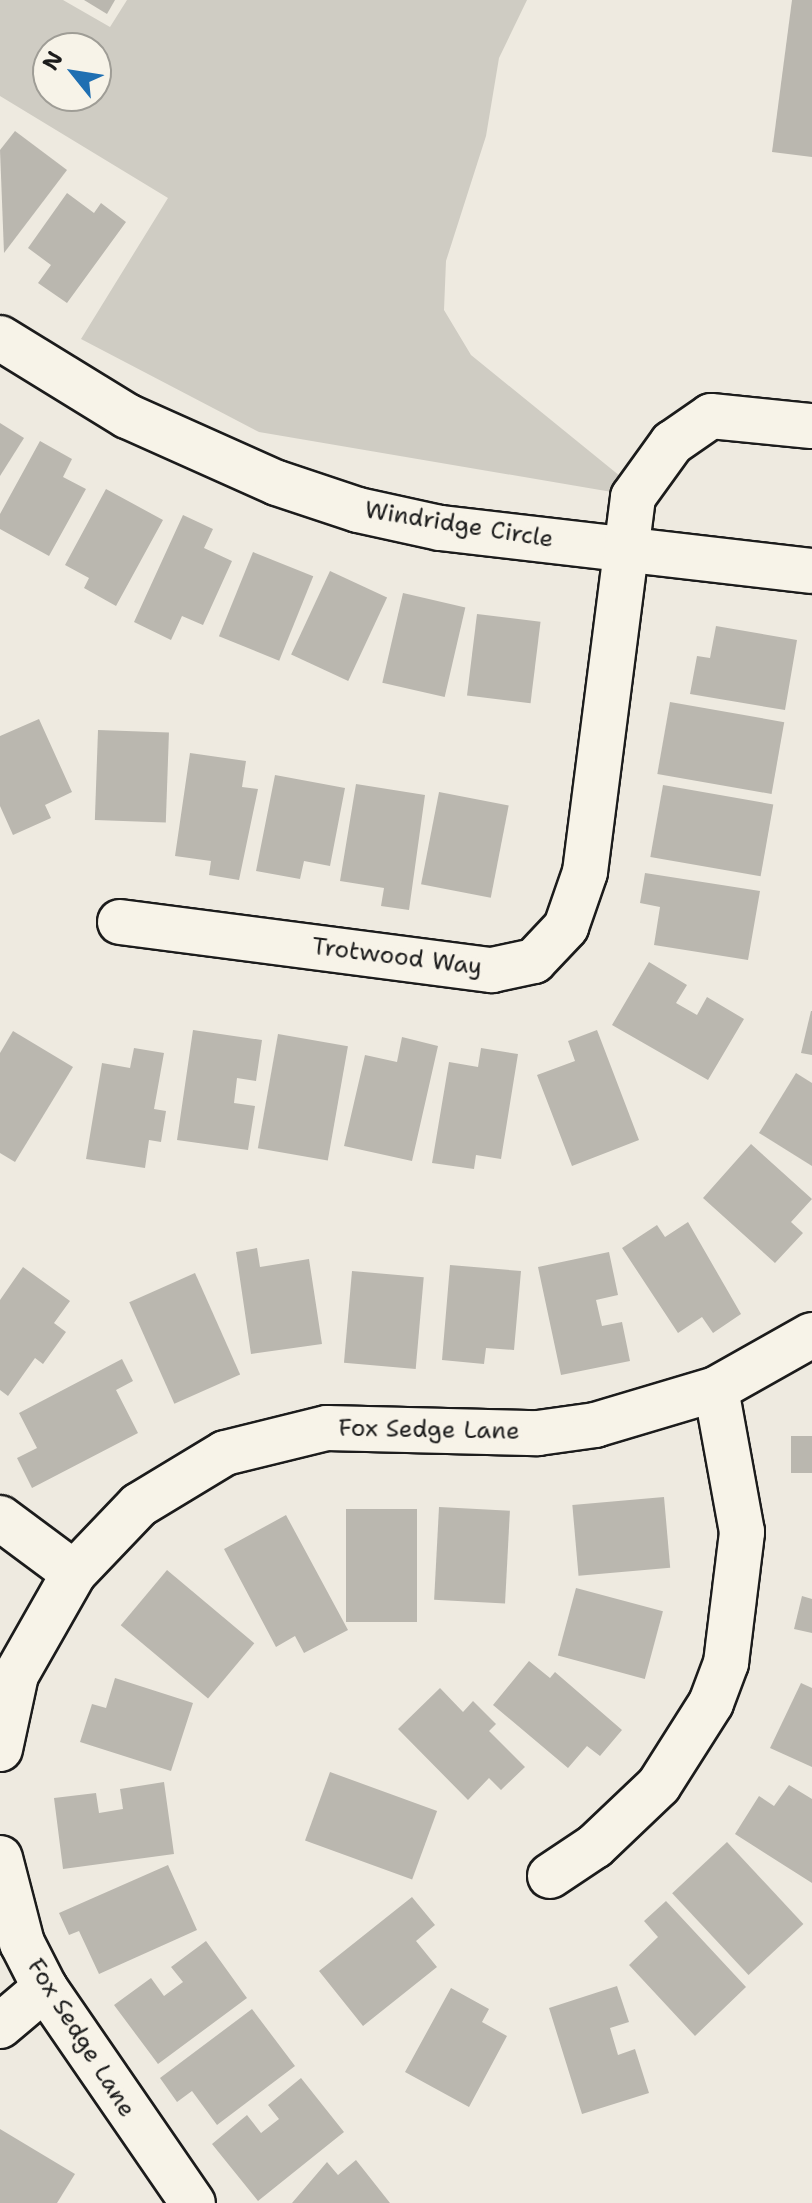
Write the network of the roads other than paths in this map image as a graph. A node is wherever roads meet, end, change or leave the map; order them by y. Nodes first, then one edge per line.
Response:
1 (0, 338) edge
2 (812, 426) edge
3 (621, 550) junction
4 (812, 571) edge
5 (120, 922) dead end
6 (812, 1335) edge
7 (716, 1389) junction
8 (0, 1518) edge
9 (74, 1573) junction
10 (0, 1749) edge
11 (0, 1858) edge
12 (550, 1876) dead end
13 (45, 1988) junction
14 (0, 2026) edge
15 (193, 2203) edge

1 - 3 street, Windridge Circle
2 - 3 street, Trotwood Way
3 - 4 street, Windridge Circle
3 - 5 street, Trotwood Way
6 - 7 street, Fox Sedge Lane
7 - 9 street, Fox Sedge Lane
7 - 12 street
8 - 9 street
9 - 10 street, Fox Sedge Lane
11 - 13 street, Fox Sedge Lane
13 - 14 street
13 - 15 street, Fox Sedge Lane

